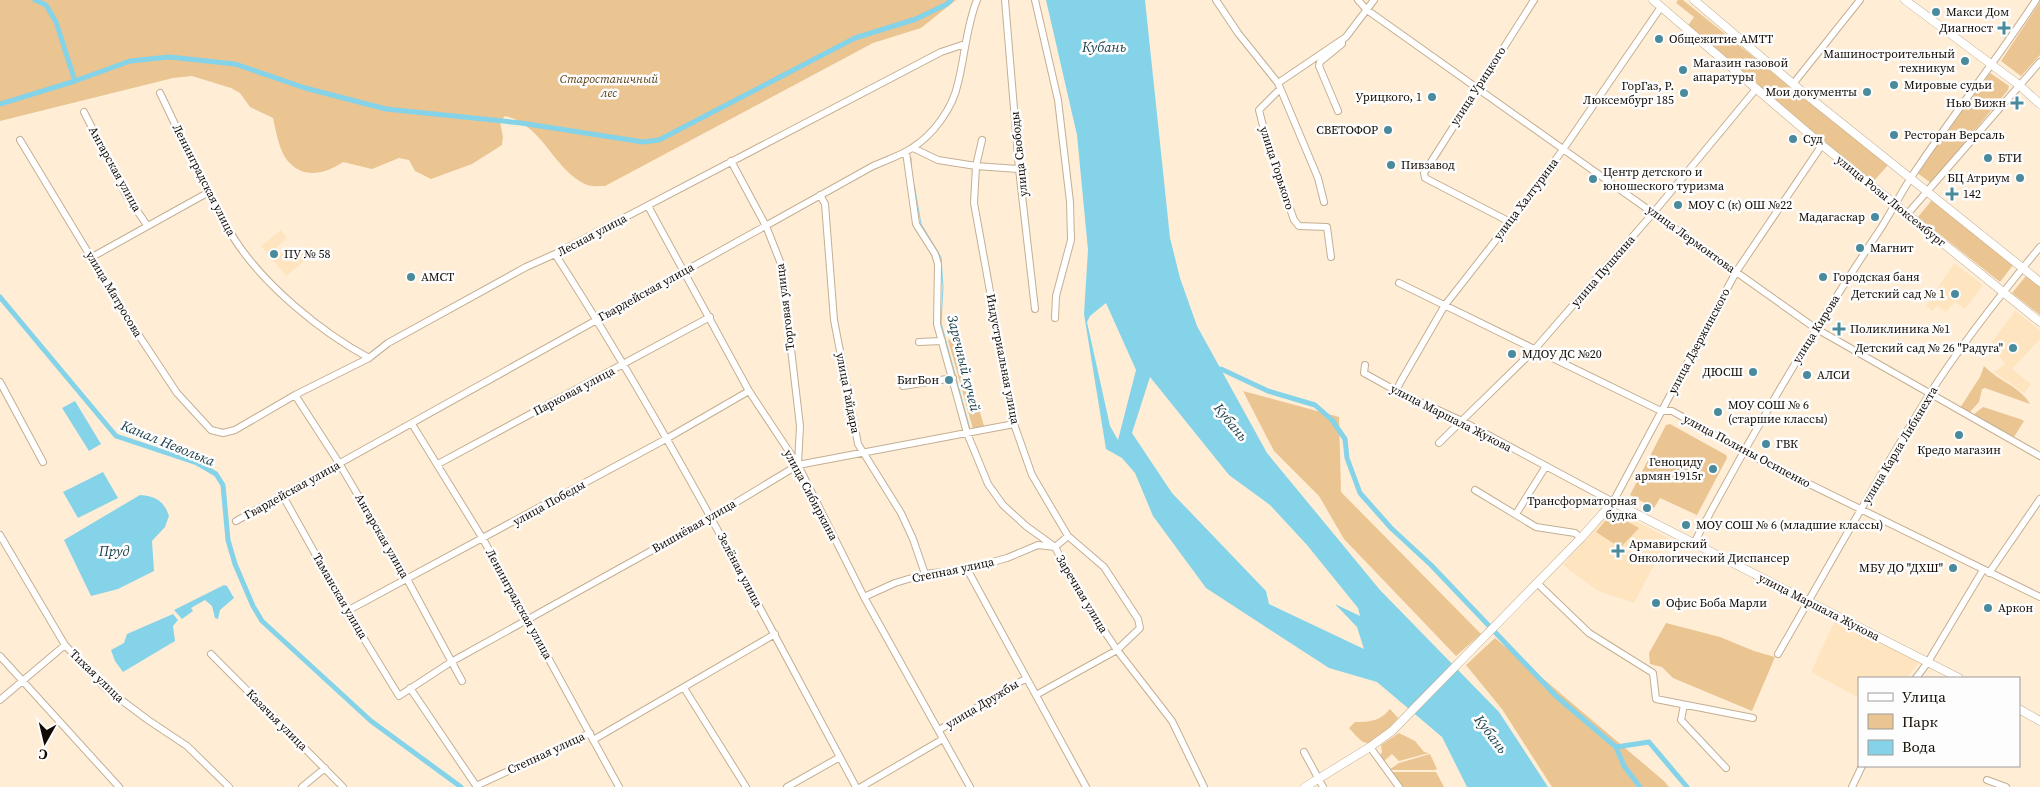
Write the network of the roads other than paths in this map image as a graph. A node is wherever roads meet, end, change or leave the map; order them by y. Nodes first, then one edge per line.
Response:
1 (977, 0) edge
2 (1005, 0) edge
3 (1035, 0) edge
4 (1216, 0) edge
5 (1358, 0) edge
6 (1374, 0) edge
7 (1534, 0) edge
8 (1653, 0) edge
9 (1694, 0) edge
10 (1860, 0) edge
11 (1905, 0) edge
12 (2036, 0) edge
13 (1661, 7) junction
14 (1367, 10) junction
15 (1342, 39) junction
16 (964, 44) junction
17 (2040, 62) edge
18 (1992, 66) junction
19 (1793, 84) junction
20 (2019, 85) junction
21 (1279, 86) junction
22 (1477, 89) junction
23 (1756, 89) junction
24 (160, 93) dead end
25 (2040, 104) edge
26 (1338, 111) dead end
27 (84, 112) dead end
28 (20, 140) dead end
29 (982, 140) dead end
30 (1822, 145) junction
31 (913, 148) junction
32 (1564, 148) junction
33 (906, 152) junction
34 (731, 161) junction
35 (976, 166) junction
36 (1019, 169) junction
37 (1910, 179) junction
38 (1926, 191) junction
39 (209, 192) junction
40 (820, 195) junction
41 (1324, 202) dead end
42 (1894, 205) junction
43 (648, 206) junction
44 (1654, 212) junction
45 (1904, 213) junction
46 (1510, 222) junction
47 (147, 225) junction
48 (766, 226) junction
49 (2040, 247) edge
50 (555, 254) junction
51 (92, 257) junction
52 (1331, 258) dead end
53 (2023, 268) junction
54 (685, 271) junction
55 (1736, 272) junction
56 (1399, 282) dead end
57 (2040, 282) edge
58 (2003, 292) junction
59 (1445, 305) junction
60 (1035, 309) dead end
61 (710, 317) junction
62 (1055, 318) dead end
63 (597, 319) junction
64 (2040, 322) edge
65 (1815, 328) junction
66 (942, 341) junction
67 (919, 342) dead end
68 (1534, 350) junction
69 (369, 358) junction
70 (625, 364) junction
71 (1365, 365) dead end
72 (953, 378) junction
73 (0, 382) edge
74 (903, 386) dead end
75 (749, 391) junction
76 (1400, 393) junction
77 (1930, 394) junction
78 (295, 395) junction
79 (1661, 411) junction
80 (1462, 421) junction
81 (412, 424) junction
82 (1014, 424) junction
83 (223, 433) joint
84 (967, 433) junction
85 (666, 439) junction
86 (1440, 444) dead end
87 (863, 451) junction
88 (1742, 451) junction
89 (2040, 456) edge
90 (43, 462) dead end
91 (340, 463) junction
92 (438, 464) junction
93 (798, 465) junction
94 (1546, 466) junction
95 (1475, 490) dead end
96 (283, 496) junction
97 (2040, 499) edge
98 (1613, 502) junction
99 (1861, 509) junction
100 (1516, 514) junction
101 (712, 517) junction
102 (236, 521) dead end
103 (0, 535) edge
104 (1068, 536) junction
105 (1582, 538) junction
106 (482, 539) junction
107 (1694, 544) junction
108 (1054, 548) junction
109 (967, 569) junction
110 (1986, 572) junction
111 (925, 574) junction
112 (407, 579) junction
113 (1538, 583) junction
114 (864, 597) junction
115 (2040, 598) edge
116 (1809, 602) junction
117 (347, 611) junction
118 (527, 618) junction
119 (775, 634) junction
120 (65, 645) junction
121 (1117, 650) junction
122 (211, 654) dead end
123 (1778, 654) dead end
124 (0, 656) edge
125 (451, 662) junction
126 (1928, 662) junction
127 (1917, 677) edge
128 (1957, 677) edge
129 (1025, 679) junction
130 (22, 681) junction
131 (462, 681) dead end
132 (410, 688) junction
133 (684, 688) junction
134 (1036, 695) junction
135 (399, 696) joint
136 (0, 700) edge
137 (1684, 704) junction
138 (2020, 710) edge
139 (1753, 718) dead end
140 (2040, 720) edge
141 (939, 730) junction
142 (590, 733) junction
143 (942, 739) junction
144 (593, 740) junction
145 (1370, 747) junction
146 (1304, 752) dead end
147 (840, 757) junction
148 (1862, 767) edge
149 (325, 768) junction
150 (1726, 768) dead end
151 (1319, 779) junction
152 (1987, 780) dead end
153 (119, 787) edge
154 (229, 787) edge
155 (302, 787) edge
156 (343, 787) edge
157 (476, 787) edge
158 (619, 787) edge
159 (746, 787) edge
160 (787, 787) edge
161 (856, 787) edge
162 (861, 787) edge
163 (970, 787) edge
164 (1086, 787) edge
165 (1204, 787) edge
166 (1306, 787) edge
167 (1323, 787) edge
168 (1398, 787) edge
169 (1852, 787) edge
170 (2006, 787) edge

1 - 16 street, Гвардейская улица
2 - 36 street, улица Свободы
3 - 62 street
4 - 21 street
5 - 14 street, улица Лермонтова
6 - 14 street, улица Горького
7 - 22 street, улица Урицкого
8 - 13 main road, улица Розы Люксембург
9 - 19 main road
10 - 19 street
11 - 18 main road
12 - 18 street, улица Кирова
13 - 23 main road, улица Розы Люксембург
13 - 32 street, улица Халтурина
14 - 15 street, улица Горького
14 - 22 street, улица Лермонтова
15 - 21 street, улица Горького
15 - 26 street, улица Горького
16 - 31 street, Гвардейская улица
16 - 34 street, Лесная улица
17 - 20 street
18 - 20 main road
18 - 37 street, улица Кирова
19 - 37 main road
20 - 25 main road
20 - 38 street
21 - 41 street
21 - 52 street, улица Горького
22 - 32 street, улица Лермонтова
22 - 46 street, улица Урицкого
23 - 30 main road, улица Розы Люксембург
23 - 44 street, улица Пушкина
24 - 39 street, Ленинградская улица
27 - 47 street, Ангарская улица
28 - 51 street, улица Матросова
29 - 35 street, Индустриальная улица
30 - 42 main road, улица Розы Люксембург
30 - 55 street, улица Дзержинского
31 - 33 street, Гвардейская улица
31 - 35 street
32 - 44 street, улица Лермонтова
32 - 46 street, улица Халтурина
33 - 40 street, Гвардейская улица
33 - 66 street, Заречная улица
34 - 43 street, Лесная улица
34 - 48 street, Торговая улица
35 - 36 street
35 - 82 street, Индустриальная улица
36 - 60 street, улица Свободы
37 - 38 main road
37 - 42 street, улица Кирова
38 - 45 street
38 - 53 main road
39 - 47 street
39 - 69 street, Ленинградская улица
40 - 48 street, Гвардейская улица
40 - 87 street, улица Гайдара
42 - 45 main road, улица Розы Люксембург
42 - 65 street, улица Кирова
43 - 50 street, Лесная улица
43 - 54 street, улица Сибиркина
44 - 55 street, улица Лермонтова
44 - 68 street, улица Пушкина
45 - 58 main road, улица Розы Люксембург
46 - 59 street, улица Халтурина
47 - 51 street
48 - 54 street, Гвардейская улица
48 - 93 street, Торговая улица
49 - 53 street, улица Карла Либкнехта
50 - 63 street, Зелёная улица
50 - 69 street, Лесная улица
51 - 83 street, улица Матросова
53 - 57 main road
53 - 58 street, улица Карла Либкнехта
54 - 61 street, улица Сибиркина
54 - 63 street, Гвардейская улица
55 - 65 street, улица Лермонтова
55 - 79 street, улица Дзержинского
56 - 59 street, улица Полины Осипенко
58 - 64 main road, улица Розы Люксембург
58 - 77 street, улица Карла Либкнехта
59 - 68 street, улица Полины Осипенко
59 - 76 street, улица Халтурина
61 - 70 street, Парковая улица
61 - 75 street, улица Сибиркина
63 - 70 street, Зелёная улица
63 - 81 street, Гвардейская улица
65 - 77 street, улица Лермонтова
65 - 88 street, улица Кирова
66 - 67 street
66 - 72 street, Заречная улица
68 - 79 street, улица Полины Осипенко
68 - 80 street, улица Пушкина
69 - 78 street, Лесная улица
70 - 85 street, Зелёная улица
70 - 92 street, Парковая улица
71 - 76 street, улица Маршала Жукова
72 - 74 street
72 - 84 street, Заречная улица
73 - 90 street
75 - 85 street, улица Победы
75 - 93 street, улица Сибиркина
76 - 80 street, улица Маршала Жукова
77 - 89 street, улица Лермонтова
77 - 99 street, улица Карла Либкнехта
78 - 83 street, Лесная улица
78 - 91 street, Ангарская улица
79 - 88 street, улица Полины Осипенко
79 - 98 street, улица Дзержинского
80 - 86 street, улица Пушкина
80 - 94 street, улица Маршала Жукова
81 - 91 street, Гвардейская улица
81 - 92 street, Ленинградская улица
82 - 84 street, Вишнёвая улица
82 - 104 street, Индустриальная улица
84 - 87 street, Вишнёвая улица
84 - 108 street, Заречная улица
85 - 101 street, Зелёная улица
85 - 106 street, улица Победы
87 - 93 street, Вишнёвая улица
87 - 111 street, улица Гайдара
88 - 99 street, улица Полины Осипенко
88 - 107 street, улица Кирова
91 - 96 street, Гвардейская улица
91 - 112 street, Ангарская улица
92 - 106 street, Ленинградская улица
93 - 101 street, Вишнёвая улица
93 - 114 street, улица Сибиркина
94 - 98 street, улица Маршала Жукова
94 - 100 street
95 - 100 street
96 - 102 street, Гвардейская улица
96 - 117 street, Таманская улица
97 - 110 street
98 - 105 main road, улица Дзержинского
98 - 107 main road, улица Маршала Жукова
99 - 110 street, улица Полины Осипенко
99 - 116 street, улица Карла Либкнехта
100 - 105 street
101 - 118 street, Вишнёвая улица
101 - 119 street, Зелёная улица
103 - 120 street, Тихая улица
104 - 108 street
104 - 121 street, Индустриальная улица
105 - 113 main road, улица Дзержинского
106 - 112 street, улица Победы
106 - 118 street, Ленинградская улица
107 - 116 main road, улица Маршала Жукова
108 - 109 street, Степная улица
108 - 121 street, Заречная улица
109 - 111 street, Степная улица
109 - 129 street
110 - 115 street, улица Полины Осипенко
110 - 126 street
111 - 114 street, Степная улица
112 - 117 street, улица Победы
112 - 125 street, Ангарская улица
113 - 137 street
113 - 145 main road, улица Дзержинского
114 - 141 street, улица Сибиркина
116 - 123 street, улица Карла Либкнехта
116 - 126 main road, улица Маршала Жукова
117 - 135 street, Таманская улица
118 - 125 street, Вишнёвая улица
118 - 142 street, Ленинградская улица
119 - 133 street, Степная улица
119 - 147 street, Зелёная улица
120 - 130 street
120 - 154 street, Тихая улица
121 - 134 street, улица Дружбы
121 - 165 street, Заречная улица
122 - 149 street, Казачья улица
124 - 130 street
125 - 131 street, Ангарская улица
125 - 132 street, Вишнёвая улица
126 - 127 street
126 - 128 main road, улица Маршала Жукова
129 - 134 street
129 - 141 street, улица Дружбы
130 - 136 street
130 - 153 street
132 - 135 street, Вишнёвая улица
132 - 157 street
133 - 144 street, Степная улица
133 - 159 street
134 - 164 street
137 - 139 street
137 - 150 street
138 - 140 main road
141 - 143 street, улица Сибиркина
142 - 144 street, Ленинградская улица
142 - 157 street, Степная улица
143 - 162 street, улица Дружбы
143 - 163 street, улица Сибиркина
144 - 158 street, Ленинградская улица
145 - 151 main road, улица Дзержинского
145 - 168 street
146 - 151 street
147 - 160 street
147 - 161 street, Зелёная улица
148 - 169 street
149 - 155 street
149 - 156 street, Казачья улица
151 - 166 main road, улица Дзержинского
151 - 167 street
152 - 170 street

